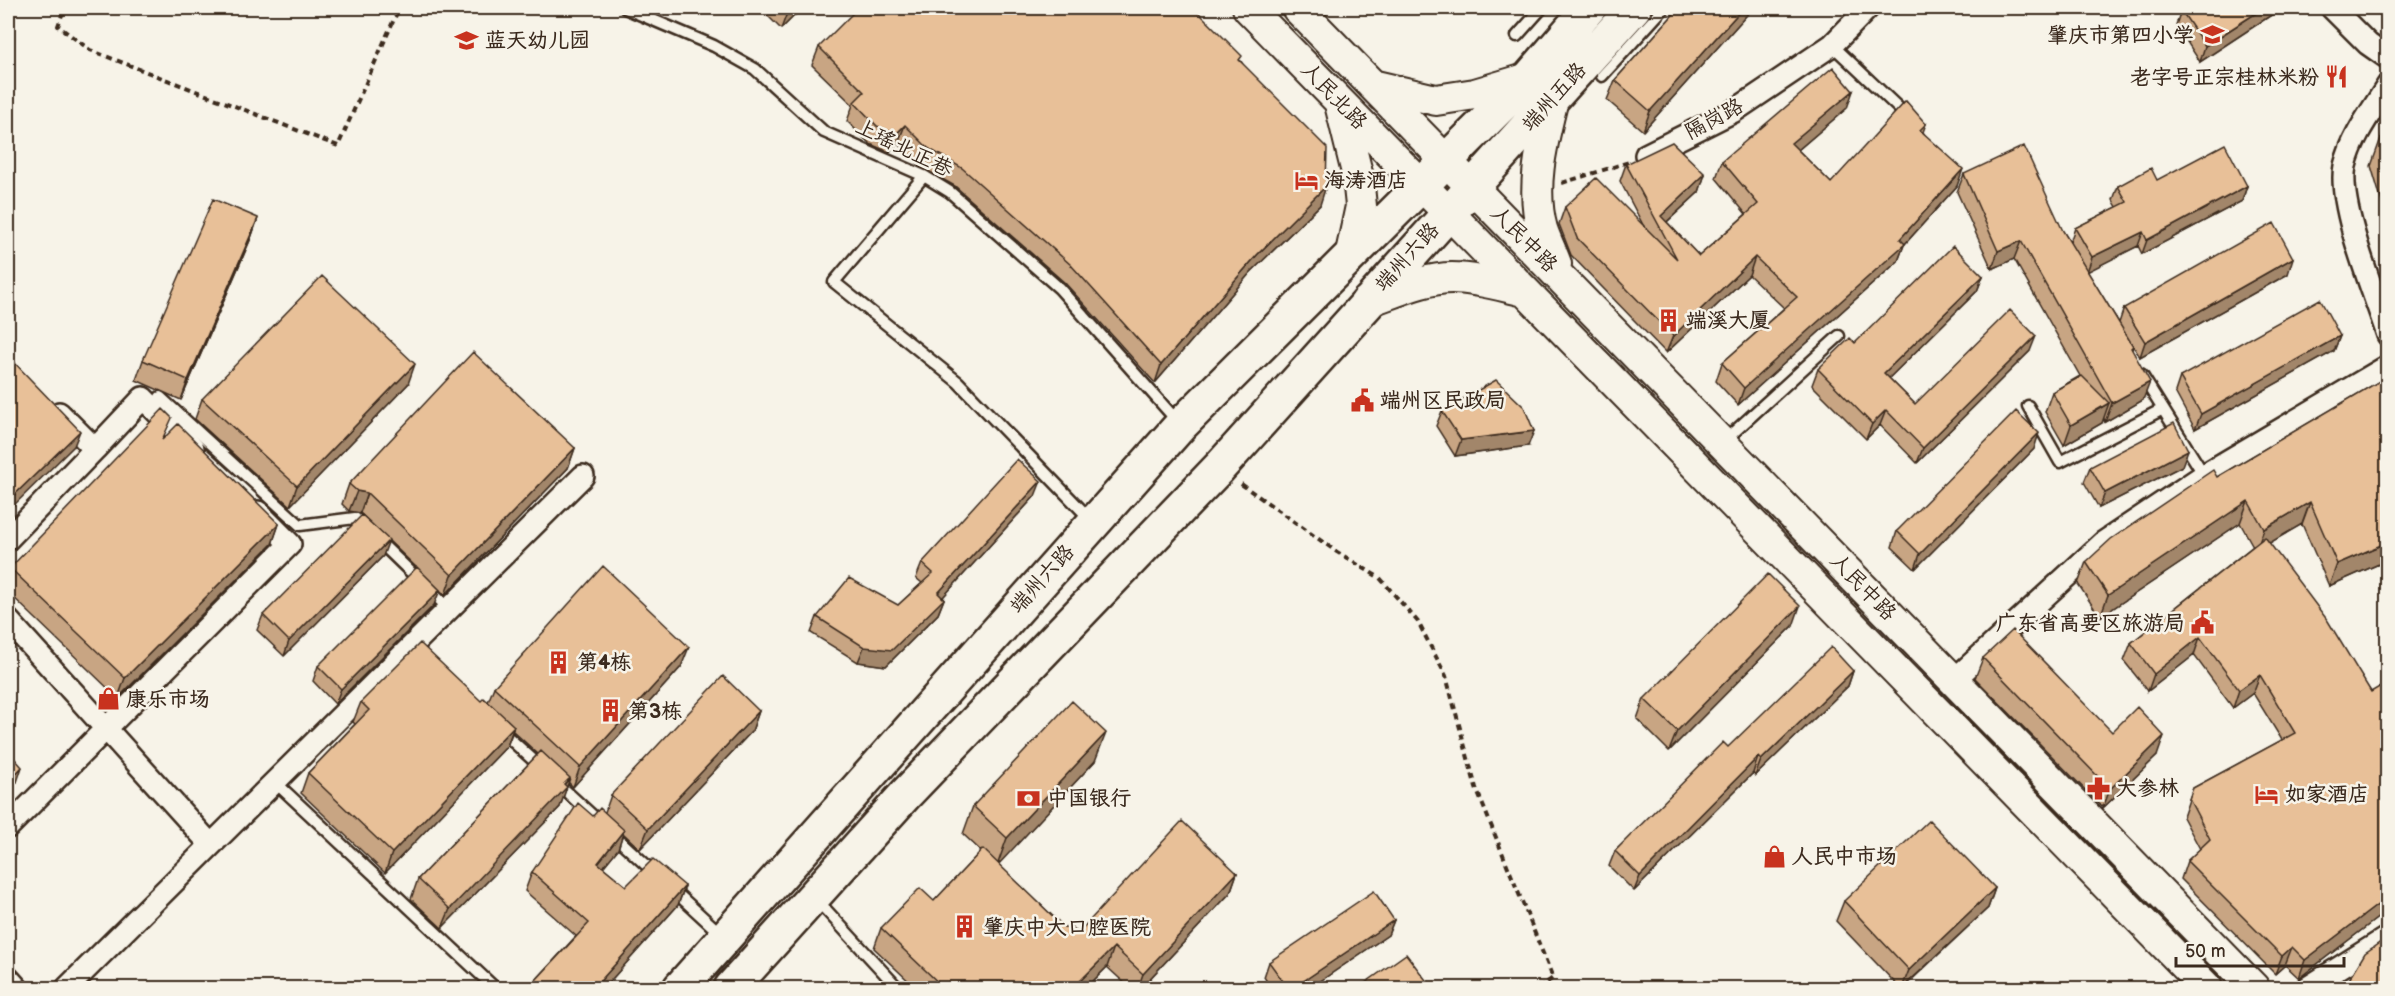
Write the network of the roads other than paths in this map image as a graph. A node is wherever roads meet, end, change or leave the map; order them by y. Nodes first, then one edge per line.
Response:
1 (625, 8) edge
2 (1248, 8) edge
3 (1297, 8) edge
4 (1542, 8) edge
5 (1589, 8) edge
6 (1634, 8) edge
7 (1664, 8) edge
8 (1868, 8) edge
9 (2340, 11) edge
10 (1517, 36) dead end
11 (1832, 45) junction
12 (2388, 58) edge
13 (1602, 76) dead end
14 (2388, 85) edge
15 (1541, 88) junction
16 (1378, 93) junction
17 (1339, 101) junction
18 (1913, 122) edge
19 (1363, 125) junction
20 (1446, 160) junction
21 (1632, 161) edge
22 (924, 176) junction
23 (1420, 185) junction
24 (1472, 186) junction
25 (1447, 213) junction
26 (1351, 253) junction
27 (1561, 275) junction
28 (1521, 290) junction
29 (1366, 302) junction
30 (2388, 335) edge
31 (1839, 336) dead end
32 (2132, 360) edge
33 (2388, 366) edge
34 (160, 397) dead end
35 (47, 401) edge
36 (2028, 406) dead end
37 (2163, 409) junction
38 (1181, 425) junction
39 (1722, 442) junction
40 (95, 449) junction
41 (583, 476) dead end
42 (2204, 476) junction
43 (1092, 522) junction
44 (8, 539) edge
45 (449, 609) junction
46 (8, 620) edge
47 (1954, 680) junction
48 (489, 720) edge
49 (108, 729) junction
50 (274, 782) junction
51 (8, 827) edge
52 (211, 845) junction
53 (813, 896) junction
54 (2388, 937) edge
55 (725, 938) junction
56 (8, 978) edge
57 (17, 988) edge
58 (67, 988) edge
59 (495, 988) edge
60 (680, 988) edge
61 (731, 988) edge
62 (898, 988) edge
63 (2207, 988) edge
64 (2254, 988) edge
65 (2307, 988) edge

1 - 22 lane, 上瑶北正巷
2 - 17 main road, 人民北路
3 - 16 main road, 人民北路
4 - 10 lane
5 - 15 main road, 端州五路
6 - 15 main road, 端州五路
7 - 13 lane
8 - 11 street, 隔岗路
9 - 12 street
11 - 18 lane
11 - 21 street, 隔岗路
14 - 30 street
15 - 16 main road
15 - 20 main road, 端州五路
15 - 24 main road, 端州五路
15 - 27 main road
16 - 19 main road
16 - 20 main road, 人民北路
17 - 19 main road, 人民北路
17 - 26 main road
19 - 23 main road, 人民北路
20 - 23 main road, 端州五路
20 - 24 main road, 人民北路
22 - 38 lane, 上瑶北正巷
22 - 43 lane
23 - 25 main road, 人民北路
23 - 26 main road, 端州六路
24 - 25 main road, 端州五路
24 - 27 main road, 人民中路
25 - 28 main road, 人民中路
25 - 29 main road, 端州六路
26 - 38 main road, 端州六路
27 - 39 main road, 人民中路
28 - 29 main road
28 - 63 main road, 人民中路
29 - 53 main road, 端州六路
31 - 39 lane
32 - 37 lane
33 - 42 street
34 - 45 lane
35 - 40 street
36 - 37 lane
37 - 42 lane
38 - 43 main road, 端州六路
39 - 47 main road, 人民中路
40 - 44 street
40 - 49 street
41 - 45 street
42 - 47 street
43 - 55 main road, 端州六路
45 - 50 street
46 - 49 street
47 - 64 main road, 人民中路
48 - 55 lane
49 - 51 street
49 - 52 street
50 - 52 street
50 - 59 lane
52 - 58 street
53 - 61 main road, 端州六路
53 - 62 lane
54 - 65 street
55 - 60 main road, 端州六路
56 - 57 street

